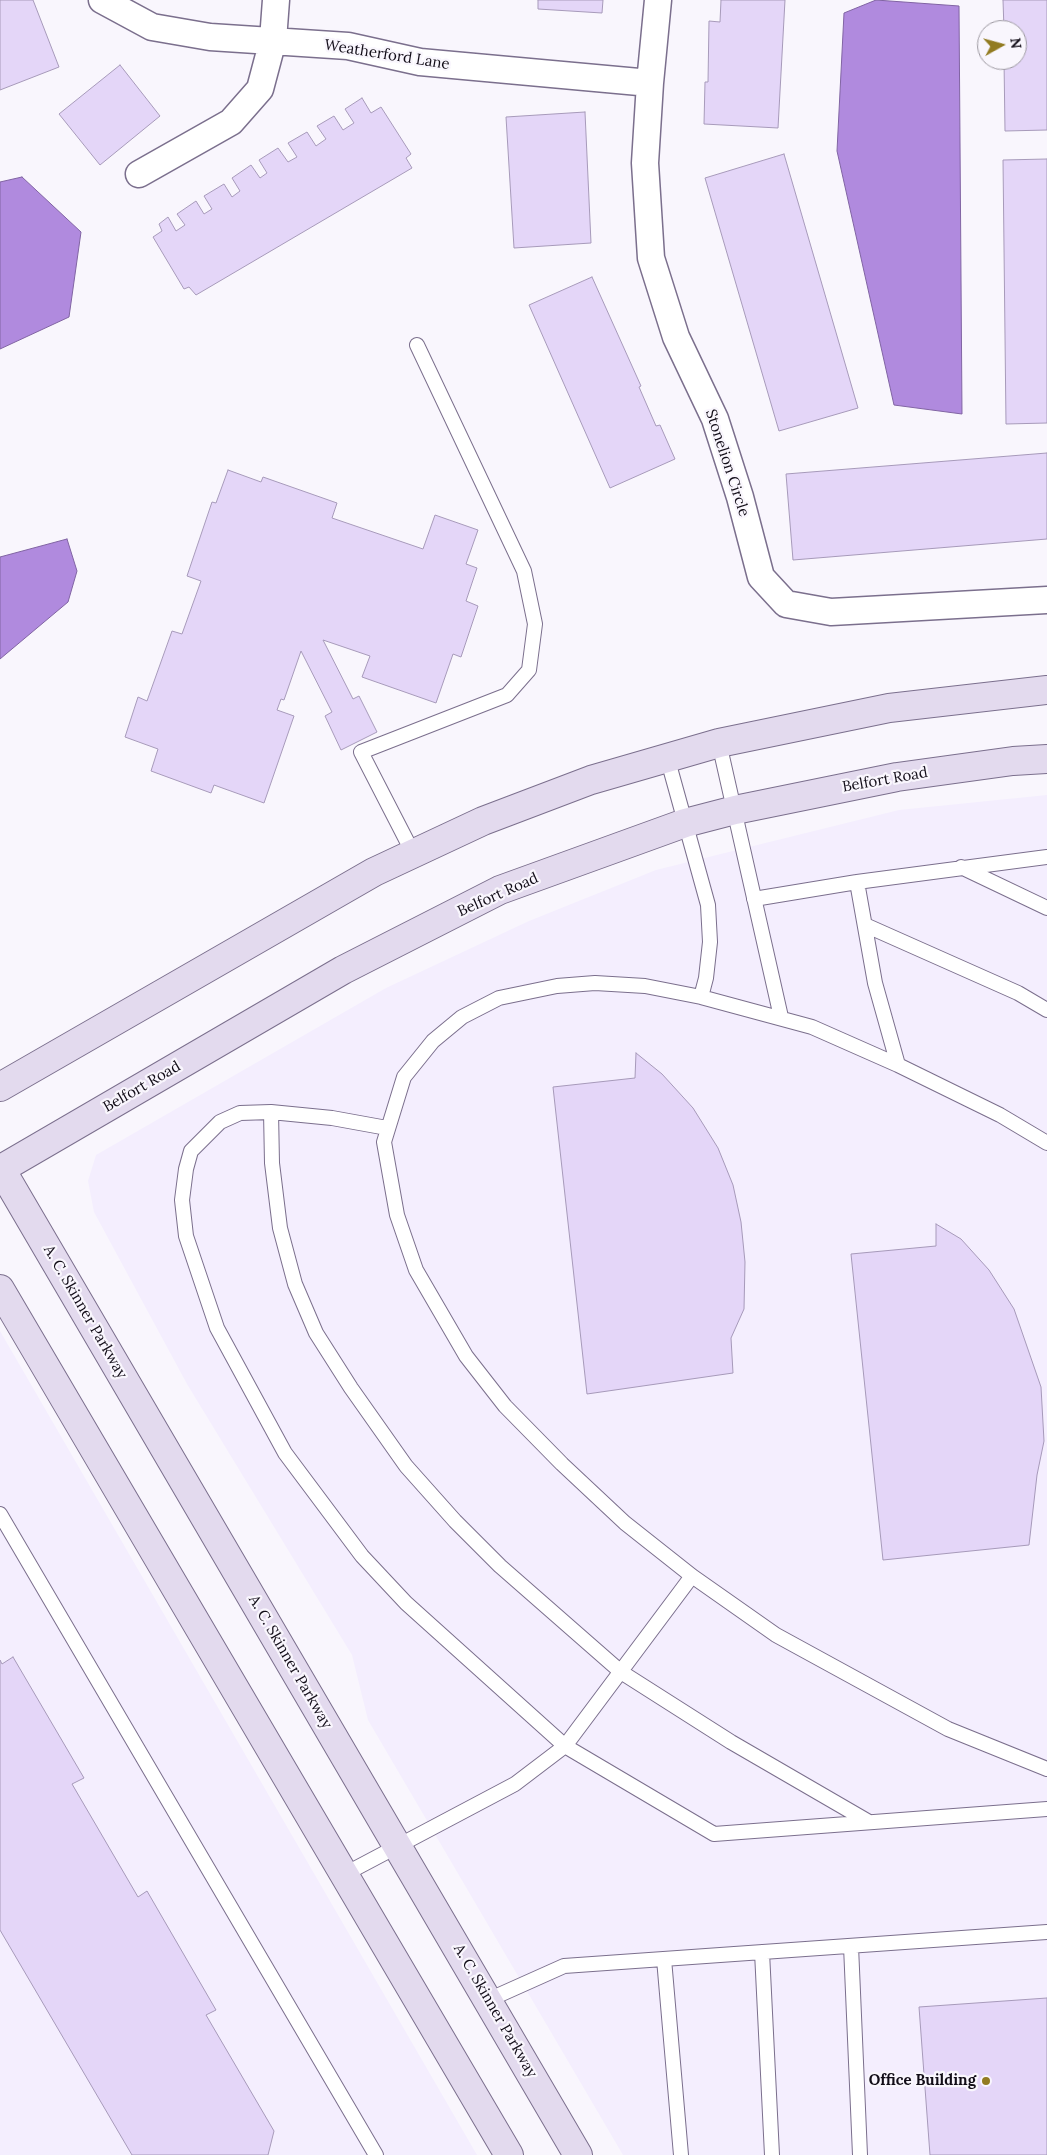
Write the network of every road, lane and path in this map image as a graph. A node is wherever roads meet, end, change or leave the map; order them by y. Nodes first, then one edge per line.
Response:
1 (102, 0) edge
2 (276, 0) edge
3 (658, 0) edge
4 (273, 40) junction
5 (650, 83) junction
6 (139, 174) dead end
7 (417, 345) dead end
8 (1047, 600) edge
9 (1047, 690) edge
10 (720, 743) junction
11 (667, 758) junction
12 (1047, 759) edge
13 (735, 810) junction
14 (685, 824) junction
15 (414, 853) junction
16 (1047, 857) edge
17 (960, 867) junction
18 (857, 882) junction
19 (754, 899) junction
20 (1047, 908) edge
21 (865, 925) junction
22 (702, 997) junction
23 (1047, 1010) edge
24 (781, 1017) junction
25 (898, 1065) junction
26 (0, 1088) edge
27 (270, 1112) junction
28 (387, 1128) junction
29 (1047, 1144) edge
30 (1, 1169) edge
31 (0, 1289) edge
32 (0, 1514) edge
33 (692, 1576) junction
34 (621, 1672) junction
35 (565, 1746) junction
36 (1047, 1768) edge
37 (1047, 1809) edge
38 (869, 1822) junction
39 (399, 1847) junction
40 (345, 1874) junction
41 (1047, 1932) edge
42 (851, 1946) junction
43 (762, 1952) junction
44 (664, 1959) junction
45 (488, 2000) junction
46 (376, 2155) edge
47 (509, 2155) edge
48 (578, 2155) edge
49 (681, 2155) edge
50 (772, 2155) edge
51 (860, 2155) edge

1 - 4 street, Weatherford Lane
2 - 4 street
3 - 5 street, Stonelion Circle
4 - 5 street, Weatherford Lane
4 - 6 street
5 - 8 street, Stonelion Circle
7 - 15 lane
9 - 10 main road
10 - 11 main road
10 - 13 lane
11 - 14 lane
11 - 15 main road
12 - 13 main road, Belfort Road
13 - 14 main road, Belfort Road
13 - 19 lane
14 - 22 lane
14 - 30 main road, Belfort Road
15 - 26 main road
16 - 17 lane
17 - 18 lane
17 - 20 lane
18 - 19 lane
18 - 21 lane
19 - 24 lane
21 - 23 lane
21 - 25 lane
22 - 24 lane
22 - 28 lane
24 - 25 lane
25 - 29 lane
27 - 28 lane
27 - 34 lane
27 - 35 lane
28 - 33 lane
30 - 39 main road, A. C. Skinner Parkway
31 - 40 main road
32 - 46 lane
33 - 34 lane
33 - 36 lane
34 - 35 lane
34 - 38 lane
35 - 38 lane
35 - 39 lane
37 - 38 lane
39 - 40 lane
39 - 45 main road, A. C. Skinner Parkway
40 - 47 main road
41 - 42 lane
42 - 43 lane
42 - 51 lane
43 - 44 lane
43 - 50 lane
44 - 45 lane
44 - 49 lane
45 - 48 main road, A. C. Skinner Parkway

